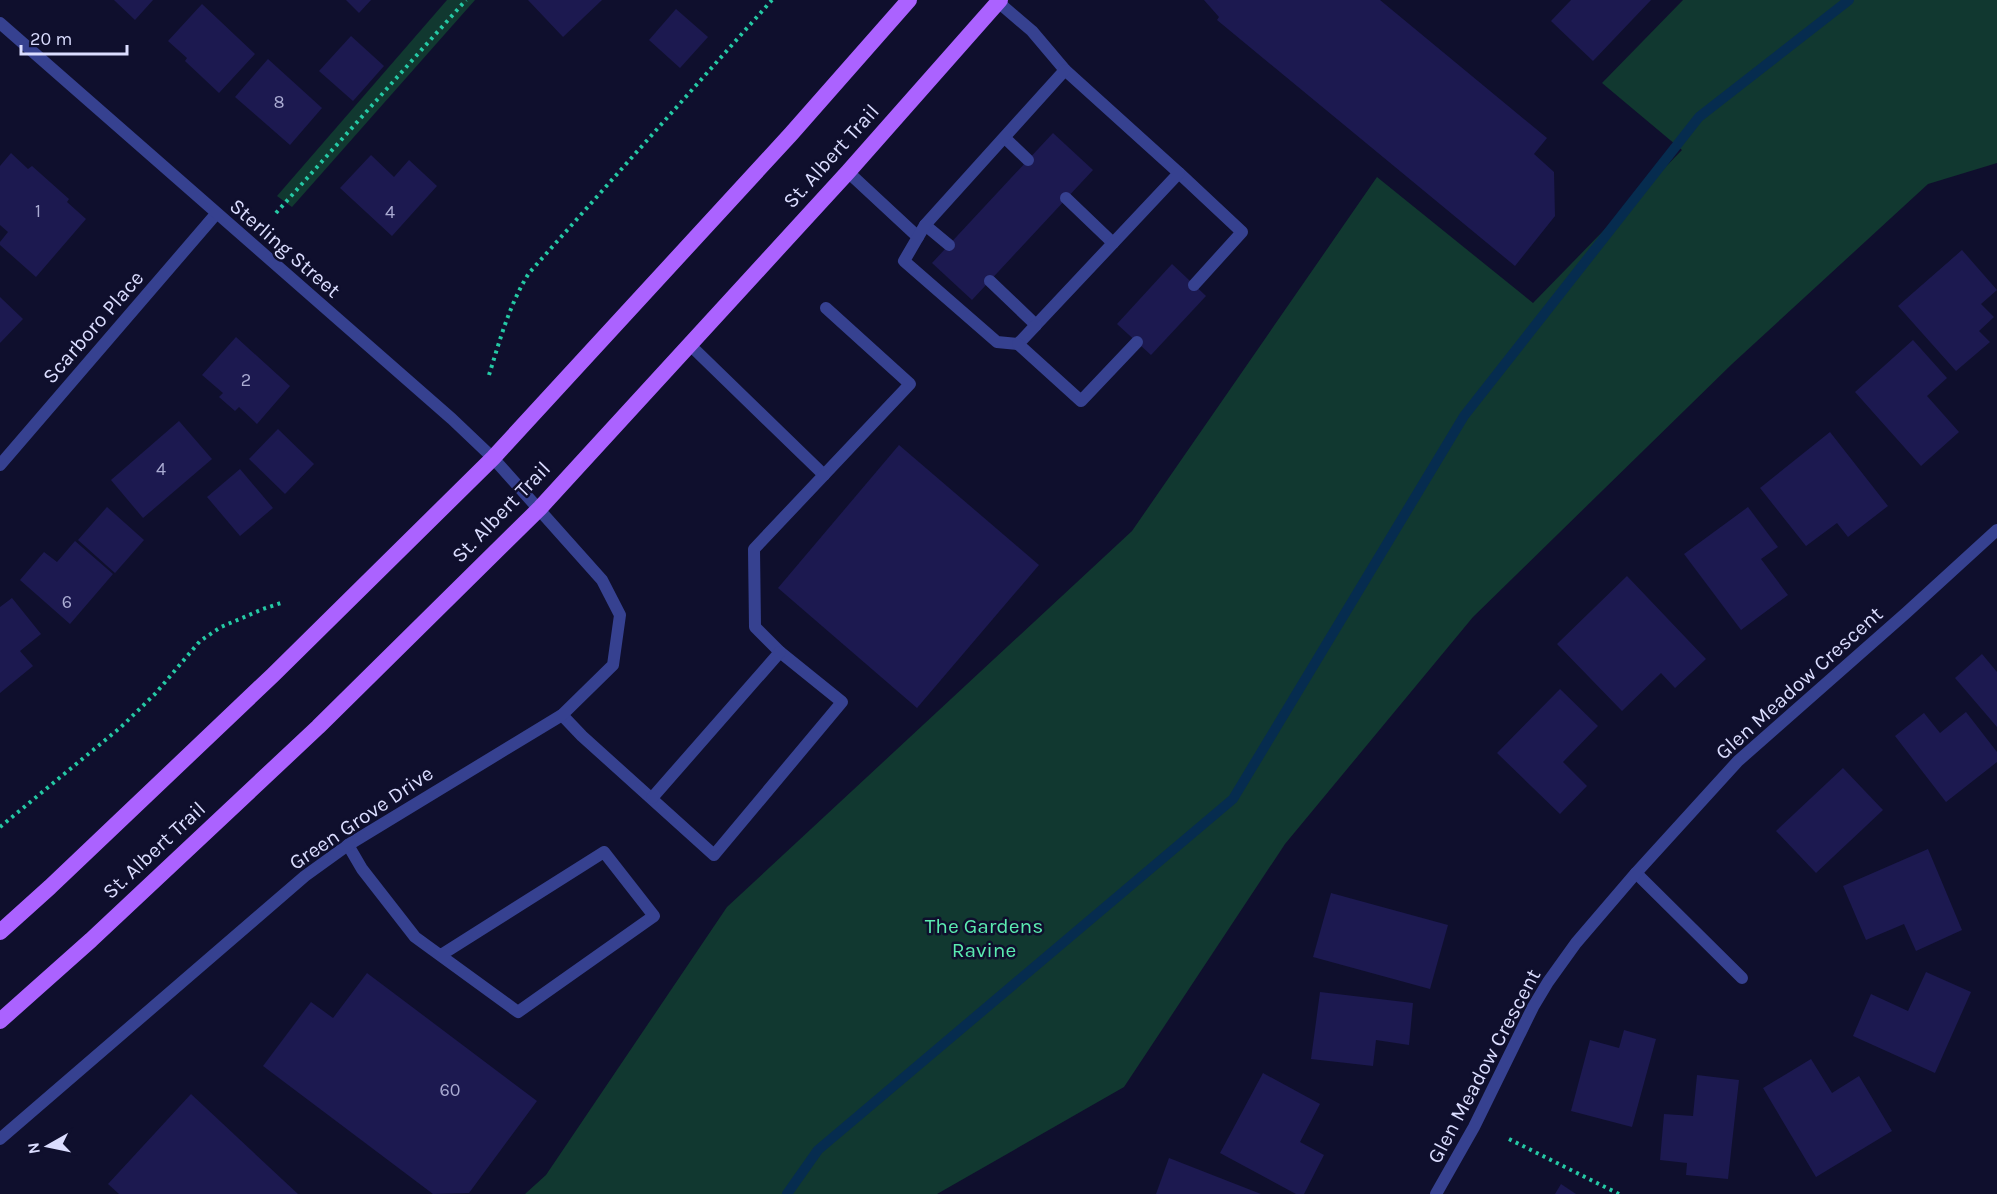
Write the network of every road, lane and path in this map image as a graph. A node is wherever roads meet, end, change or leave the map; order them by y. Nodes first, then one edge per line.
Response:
1 (466, 0) edge
2 (772, 0) edge
3 (909, 0) edge
4 (999, 1) edge
5 (0, 23) edge
6 (1065, 70) junction
7 (1005, 138) junction
8 (1028, 160) dead end
9 (848, 172) junction
10 (1179, 173) junction
11 (1066, 198) dead end
12 (276, 213) dead end
13 (216, 214) junction
14 (925, 225) junction
15 (918, 237) junction
16 (1113, 243) junction
17 (949, 245) dead end
18 (990, 281) dead end
19 (1194, 285) dead end
20 (826, 308) dead end
21 (1036, 325) junction
22 (1137, 342) dead end
23 (689, 344) junction
24 (1018, 344) junction
25 (489, 375) dead end
26 (493, 458) junction
27 (0, 465) edge
28 (824, 475) junction
29 (540, 508) junction
30 (1997, 530) edge
31 (284, 602) dead end
32 (780, 652) junction
33 (562, 715) junction
34 (652, 798) junction
35 (0, 827) edge
36 (348, 845) junction
37 (1636, 873) junction
38 (0, 932) edge
39 (441, 955) junction
40 (1742, 978) dead end
41 (0, 1021) edge
42 (0, 1139) edge
43 (1509, 1139) dead end
44 (1437, 1194) edge
45 (1619, 1194) edge

1 - 12 path
2 - 25 path
3 - 26 main road, St. Albert Trail
4 - 6 street
4 - 9 main road, St. Albert Trail
5 - 13 street, Sterling Street
6 - 7 street
6 - 10 street
7 - 8 street
7 - 14 street
9 - 15 street
9 - 23 main road, St. Albert Trail
10 - 16 street
10 - 19 street
11 - 16 street
13 - 26 street, Sterling Street
13 - 27 street, Scarboro Place
14 - 15 street
14 - 17 street
15 - 24 street
16 - 21 street
18 - 21 street
20 - 28 street
21 - 24 street
22 - 24 street
23 - 28 street
23 - 29 main road, St. Albert Trail
26 - 29 street, Sterling Street
26 - 38 main road, St. Albert Trail
28 - 32 street
29 - 33 street, Green Grove Drive
29 - 41 main road, St. Albert Trail
30 - 37 street, Glen Meadow Crescent
31 - 35 path
32 - 34 street
32 - 34 street
33 - 34 street
33 - 36 street, Green Grove Drive
36 - 39 street
36 - 42 street, Green Grove Drive
37 - 40 street
37 - 44 street, Glen Meadow Crescent
39 - 39 street
43 - 45 path

